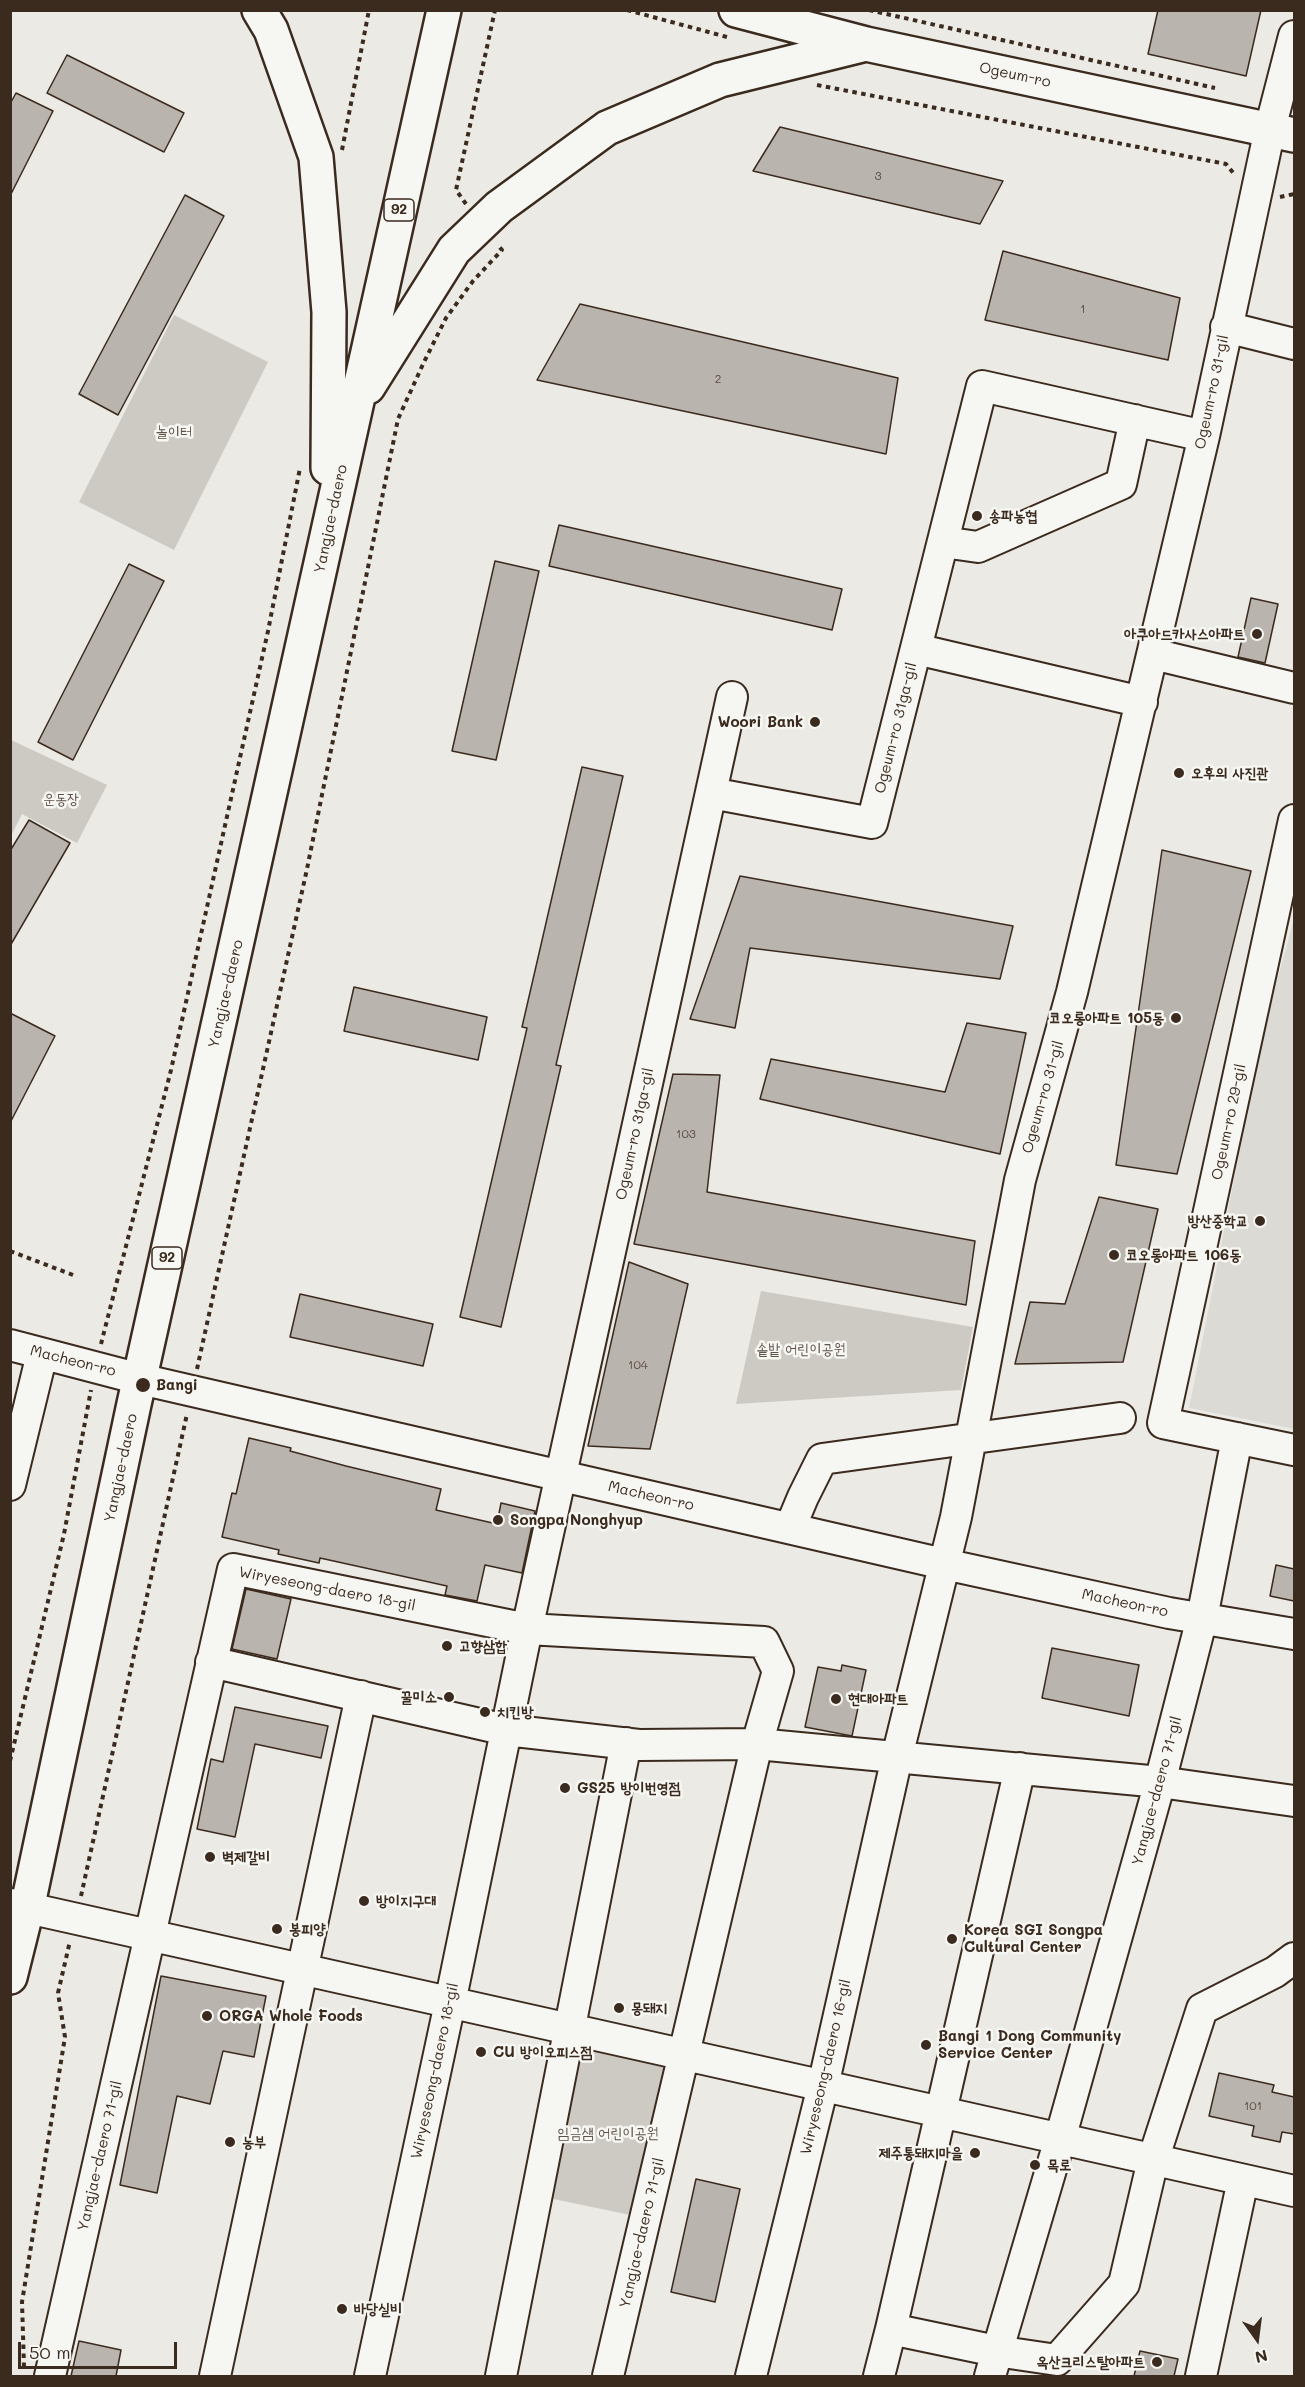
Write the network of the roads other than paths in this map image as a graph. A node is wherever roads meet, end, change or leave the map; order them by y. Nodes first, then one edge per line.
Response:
1 (259, 10) edge
2 (444, 10) edge
3 (818, 10) edge
4 (737, 25) edge
5 (1294, 36) edge
6 (866, 44) junction
7 (1282, 132) edge
8 (1226, 327) junction
9 (1294, 344) edge
10 (355, 409) junction
11 (1135, 420) junction
12 (1204, 436) junction
13 (327, 540) junction
14 (943, 542) junction
15 (916, 649) junction
16 (1153, 654) junction
17 (1294, 687) edge
18 (732, 697) dead end
19 (1142, 702) junction
20 (711, 794) junction
21 (1294, 820) edge
22 (10, 1345) edge
23 (42, 1354) junction
24 (140, 1378) junction
25 (1120, 1418) dead end
26 (973, 1438) junction
27 (1237, 1438) junction
28 (1294, 1450) edge
29 (561, 1475) junction
30 (10, 1485) edge
31 (790, 1528) junction
32 (944, 1564) junction
33 (1202, 1618) junction
34 (527, 1629) junction
35 (1294, 1634) edge
36 (212, 1662) junction
37 (361, 1696) junction
38 (506, 1730) junction
39 (626, 1743) junction
40 (758, 1744) junction
41 (897, 1757) junction
42 (1020, 1768) junction
43 (1160, 1782) junction
44 (1294, 1801) edge
45 (19, 1907) edge
46 (150, 1936) junction
47 (1294, 1958) edge
48 (302, 1970) junction
49 (10, 1977) edge
50 (450, 2003) junction
51 (569, 2030) junction
52 (684, 2055) junction
53 (823, 2086) junction
54 (941, 2112) junction
55 (1060, 2139) junction
56 (1153, 2160) junction
57 (1243, 2180) junction
58 (1294, 2192) edge
59 (891, 2329) junction
60 (993, 2364) edge
61 (50, 2376) edge
62 (215, 2376) edge
63 (370, 2376) edge
64 (501, 2376) edge
65 (608, 2376) edge
66 (751, 2376) edge
67 (879, 2376) edge
68 (1201, 2376) edge

1 - 13 main road
2 - 10 main road, Yangjae-daero / 92
3 - 6 main road
4 - 6 main road, Ogeum-ro
5 - 7 street, Ogeum-ro 31-gil
6 - 7 main road, Ogeum-ro
6 - 10 main road
7 - 8 street, Ogeum-ro 31-gil
8 - 9 street
8 - 12 street, Ogeum-ro 31-gil
10 - 13 main road, Yangjae-daero / 92
11 - 12 street, Ogeum-ro 31ga-gil
11 - 14 street
11 - 14 street, Ogeum-ro 31ga-gil
12 - 16 street, Ogeum-ro 31-gil
13 - 24 main road, Yangjae-daero / 92
14 - 15 street, Ogeum-ro 31ga-gil
15 - 19 street, Ogeum-ro 31ga-gil
15 - 20 street, Ogeum-ro 31ga-gil
16 - 17 street
16 - 19 street, Ogeum-ro 31-gil
18 - 20 street, Ogeum-ro 31ga-gil
19 - 26 street, Ogeum-ro 31-gil
20 - 29 street, Ogeum-ro 31ga-gil
21 - 27 street, Ogeum-ro 29-gil
22 - 23 street, Macheon-ro
23 - 24 street, Macheon-ro
23 - 30 street
24 - 29 street, Macheon-ro
24 - 45 main road, Yangjae-daero / 92
25 - 26 street
26 - 31 street
26 - 32 street, Ogeum-ro 31-gil
27 - 28 street
27 - 33 street, Yangjae-daero 71-gil
29 - 31 street, Macheon-ro
29 - 34 street, Wiryeseong-daero 18-gil
31 - 32 street, Macheon-ro
32 - 33 street, Macheon-ro
32 - 41 street, Wiryeseong-daero 16-gil
33 - 35 street, Macheon-ro
33 - 43 street, Yangjae-daero 71-gil
34 - 36 street, Wiryeseong-daero 18-gil
34 - 38 street, Wiryeseong-daero 18-gil
34 - 40 street, Wiryeseong-daero 18-gil
36 - 37 street
36 - 46 street, Yangjae-daero 71-gil
37 - 38 street
37 - 48 street
38 - 39 street
38 - 50 street, Wiryeseong-daero 18-gil
39 - 40 street
39 - 51 street
40 - 41 street
40 - 52 street, Yangjae-daero 71-gil
41 - 42 street
41 - 53 street, Wiryeseong-daero 16-gil
42 - 43 street
42 - 54 street
43 - 44 street
43 - 55 street, Yangjae-daero 71-gil
45 - 46 street
45 - 49 main road, Yangjae-daero / 92
46 - 48 street
46 - 61 street, Yangjae-daero 71-gil
47 - 56 street
48 - 50 street
48 - 62 street
50 - 51 street
50 - 63 street, Wiryeseong-daero 18-gil
51 - 52 street
51 - 64 street
52 - 53 street
52 - 65 street, Yangjae-daero 71-gil
53 - 54 street
53 - 66 street, Wiryeseong-daero 16-gil
54 - 55 street
54 - 59 street
55 - 56 street
55 - 60 street, Yangjae-daero 71-gil
56 - 57 street
56 - 60 street
57 - 58 street
57 - 68 street
59 - 60 street
59 - 67 street

